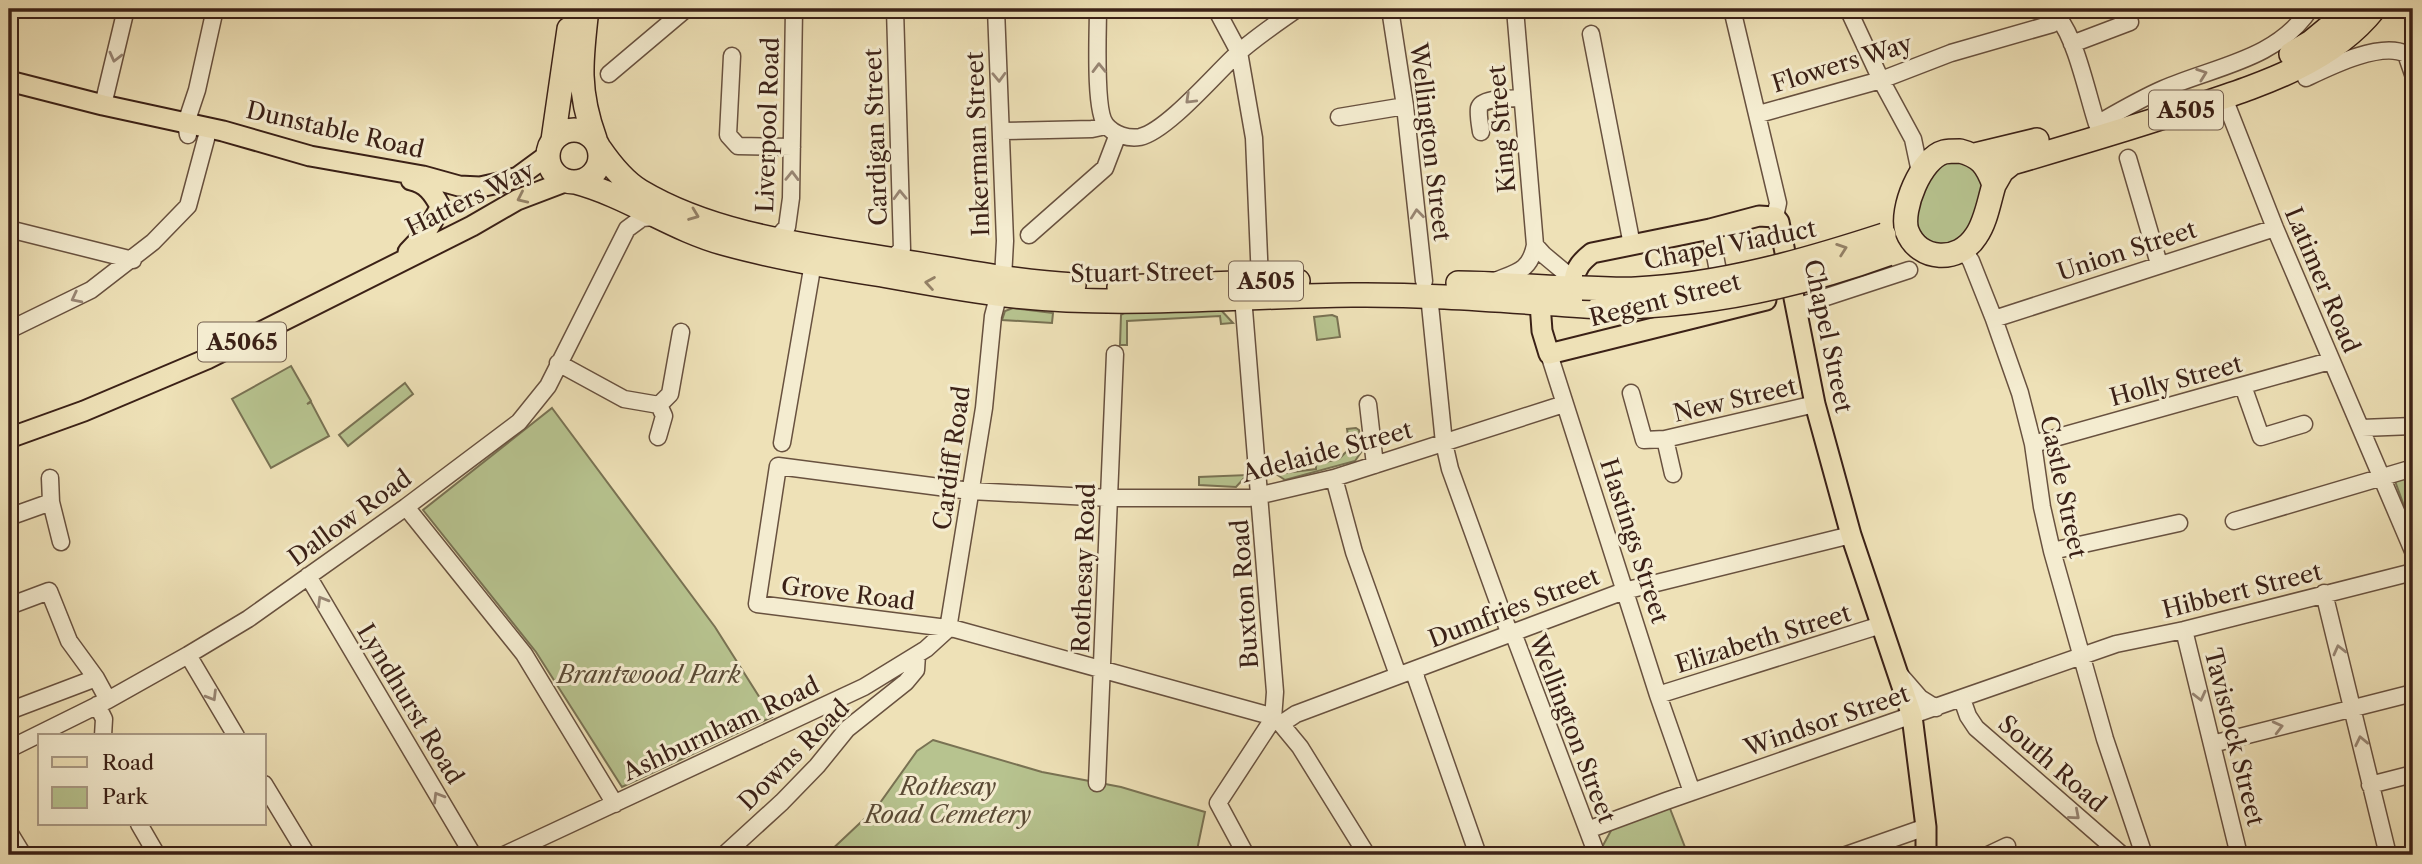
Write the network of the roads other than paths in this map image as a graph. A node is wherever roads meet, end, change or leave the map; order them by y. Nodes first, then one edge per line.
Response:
1 (126, 9) edge
2 (572, 9) edge
3 (587, 9) edge
4 (686, 9) edge
5 (794, 9) edge
6 (895, 9) edge
7 (996, 9) edge
8 (1098, 9) edge
9 (1216, 9) edge
10 (1297, 9) edge
11 (1390, 9) edge
12 (1515, 9) edge
13 (1732, 9) edge
14 (1848, 9) edge
15 (2310, 9) edge
16 (2365, 10) edge
17 (218, 11) edge
18 (2059, 14) edge
19 (2130, 22) dead end
20 (1591, 34) dead end
21 (2072, 44) junction
22 (1239, 52) junction
23 (732, 56) dead end
24 (2412, 67) edge
25 (609, 74) dead end
26 (2306, 78) dead end
27 (1881, 80) junction
28 (9, 81) edge
29 (197, 90) junction
30 (1522, 98) junction
31 (2224, 98) junction
32 (103, 105) junction
33 (1405, 106) junction
34 (1759, 114) junction
35 (1339, 117) dead end
36 (2096, 124) junction
37 (1112, 130) junction
38 (197, 131) junction
39 (1002, 131) junction
40 (1481, 132) dead end
41 (1913, 139) junction
42 (598, 144) junction
43 (792, 147) junction
44 (551, 148) junction
45 (1942, 152) junction
46 (1975, 155) junction
47 (2129, 158) dead end
48 (1920, 172) junction
49 (571, 181) junction
50 (1994, 185) junction
51 (459, 186) junction
52 (618, 197) junction
53 (440, 207) junction
54 (656, 217) junction
55 (1774, 217) junction
56 (1905, 217) junction
57 (480, 220) junction
58 (2275, 228) junction
59 (9, 229) edge
60 (627, 229) junction
61 (1710, 229) junction
62 (1029, 235) dead end
63 (776, 239) junction
64 (1886, 244) junction
65 (1535, 245) junction
66 (1632, 245) junction
67 (1920, 249) junction
68 (1964, 249) junction
69 (892, 259) junction
70 (133, 260) junction
71 (813, 263) junction
72 (395, 264) junction
73 (2159, 264) junction
74 (1909, 270) dead end
75 (1260, 281) junction
76 (1489, 283) junction
77 (1578, 284) junction
78 (1000, 286) junction
79 (1427, 288) junction
80 (1243, 297) junction
81 (1795, 300) junction
82 (1540, 303) junction
83 (1600, 307) joint
84 (1726, 310) junction
85 (1994, 319) junction
86 (9, 330) edge
87 (681, 332) dead end
88 (1115, 354) dead end
89 (1549, 354) junction
90 (2330, 360) junction
91 (558, 363) junction
92 (2243, 386) junction
93 (1631, 393) dead end
94 (1368, 404) dead end
95 (1564, 404) junction
96 (1815, 404) junction
97 (659, 405) junction
98 (2304, 424) dead end
99 (2413, 426) edge
100 (2362, 428) junction
101 (658, 437) dead end
102 (9, 438) edge
103 (1665, 439) junction
104 (782, 443) dead end
105 (1444, 443) junction
106 (2033, 443) junction
107 (1375, 465) junction
108 (778, 466) joint
109 (2413, 468) edge
110 (1673, 474) dead end
111 (50, 478) dead end
112 (1334, 478) junction
113 (2383, 478) junction
114 (970, 491) junction
115 (1260, 496) junction
116 (1110, 498) junction
117 (51, 502) junction
118 (406, 507) junction
119 (9, 517) edge
120 (2234, 521) dead end
121 (2179, 523) dead end
122 (1851, 535) junction
123 (61, 542) dead end
124 (2052, 551) junction
125 (2413, 551) edge
126 (2413, 572) edge
127 (308, 576) junction
128 (1624, 591) junction
129 (2324, 593) junction
130 (9, 606) edge
131 (1881, 625) junction
132 (948, 629) junction
133 (2184, 630) junction
134 (1510, 632) junction
135 (188, 655) junction
136 (917, 655) junction
137 (2082, 656) junction
138 (2064, 662) junction
139 (1103, 669) junction
140 (1416, 669) junction
141 (1896, 671) junction
142 (1398, 675) junction
143 (96, 678) junction
144 (2413, 693) edge
145 (1658, 695) junction
146 (1962, 699) junction
147 (102, 702) junction
148 (2353, 707) junction
149 (1936, 708) junction
150 (9, 711) edge
151 (1912, 716) junction
152 (1277, 722) junction
153 (38, 734) edge
154 (39, 734) edge
155 (103, 734) edge
156 (235, 734) edge
157 (2105, 739) junction
158 (2212, 744) junction
159 (9, 749) edge
160 (2413, 774) edge
161 (1097, 783) dead end
162 (2370, 785) junction
163 (266, 787) edge
164 (1692, 792) junction
165 (615, 804) junction
166 (140, 826) edge
167 (1926, 827) junction
168 (9, 832) edge
169 (1589, 832) junction
170 (2007, 846) dead end
171 (23, 855) edge
172 (157, 855) edge
173 (307, 855) edge
174 (473, 855) edge
175 (504, 855) edge
176 (724, 855) edge
177 (1246, 855) edge
178 (1367, 855) edge
179 (1478, 855) edge
180 (1597, 855) edge
181 (1846, 855) edge
182 (1926, 855) edge
183 (1987, 855) edge
184 (2122, 855) edge
185 (2142, 855) edge
186 (2239, 855) edge
187 (2388, 855) edge

1 -> 32 street
2 - 44 highway
3 - 42 highway
4 - 25 street
5 - 43 street, Liverpool Road
69 -> 6 street, Cardigan Street
7 -> 39 street, Inkerman Street
37 -> 8 street
9 - 22 street
10 - 22 street
11 - 33 street, Wellington Street
12 - 30 street, King Street
13 - 34 street, Chapel Street
14 - 27 street
36 -> 15 street
16 - 31 highway, A505
16 - 36 highway, A505
17 - 29 street
18 - 21 street
18 - 27 street, Flowers Way
19 - 21 street
20 - 66 street
21 - 36 street
22 -> 37 street
22 - 75 street
23 - 43 street
24 - 26 street
27 - 34 street, Flowers Way
27 - 41 street
28 - 32 main road, Dunstable Road
29 - 38 street
29 - 38 street
30 - 40 street
30 - 65 street, King Street
31 - 50 highway, A505
31 - 58 street, Latimer Road
32 - 38 main road, Dunstable Road
33 - 35 street
79 -> 33 street, Wellington Street
34 - 55 street, Chapel Street
36 - 46 highway, A505
37 - 39 street
37 - 62 street
38 - 51 main road, Dunstable Road
38 - 53 main road, Dunstable Road
38 - 70 street
39 - 78 street, Inkerman Street
41 - 45 street
41 - 48 street
42 - 44 highway
42 - 49 highway
42 -> 63 highway, A505
63 -> 43 street, Liverpool Road
44 - 49 highway
44 - 51 main road, Dunstable Road
45 - 46 highway, A505
45 - 48 highway
46 - 50 highway
47 - 73 street
48 - 56 highway
49 - 52 highway, A505
49 -> 57 main road, Hatters Way
50 - 68 highway, A505
51 - 53 main road, Hatters Way
52 - 54 highway, A505
52 - 60 street
53 - 57 main road
53 - 72 main road, Hatters Way / A5065
54 - 60 street
54 - 71 highway, A505
55 - 61 main road
55 - 81 main road, Chapel Street
56 - 64 highway, A505
56 - 67 highway
57 - 72 main road, Hatters Way / A5065
58 - 73 street, Union Street
58 - 90 street, Latimer Road
59 - 70 street
60 - 91 street, Dallow Road
61 - 66 main road
61 - 84 street
63 - 69 highway, A505
64 - 67 highway, A505
77 -> 64 highway, Chapel Viaduct / A505, bridge
64 - 83 highway, Chapel Viaduct / A505, bridge
65 - 76 street
65 - 77 street
66 - 77 main road
67 - 68 highway, A505
68 - 85 street, Castle Street
69 - 78 highway, Stuart Street / A505
70 -> 86 street
78 -> 71 highway, Stuart Street / A505
71 - 104 street
72 - 102 main road, Hatters Way / A5065
73 - 85 street, Union Street
74 - 81 street
75 - 78 highway, Stuart Street / A505
75 - 79 highway, Stuart Street / A505
76 - 77 highway, Stuart Street / A505
76 - 79 highway, Stuart Street / A505
78 - 80 highway, Stuart Street / A505
78 - 114 street, Cardiff Road
79 - 80 highway, Stuart Street / A505
79 - 82 highway, Stuart Street / A505
79 - 105 street, Wellington Street
80 - 115 street, Buxton Road
81 - 84 main road, Regent Street
81 - 96 main road, Chapel Street
82 - 83 highway, Stuart Street / A505
82 - 89 main road, Hastings Street
84 - 89 main road, Regent Street
85 - 106 street, Castle Street
87 - 97 street
88 - 116 street, Rothesay Road
89 - 95 street, Hastings Street
90 - 92 street, Holly Street
90 - 100 street, Latimer Road
91 - 97 street
91 - 118 street, Dallow Road
92 - 98 street
92 - 106 street, Holly Street
93 - 103 street
94 - 107 street
95 - 105 street, Adelaide Street
95 - 128 street, Hastings Street
96 - 103 street, New Street
96 - 122 main road, Chapel Street
97 - 101 street
99 - 100 street
100 - 113 street, Latimer Road
103 - 110 street
105 - 107 street, Adelaide Street
105 - 134 street, Wellington Street
106 - 124 street, Castle Street
107 - 112 street, Adelaide Street
108 - 114 street, Adelaide Street
108 - 132 street, Grove Road
109 - 113 street
111 - 117 street
112 - 115 street, Adelaide Street
112 - 142 street
113 - 120 street
113 - 125 street, Latimer Road
114 - 116 street, Adelaide Street
114 - 132 street, Cardiff Road
115 - 116 street, Adelaide Street
115 - 152 street, Buxton Road
116 - 139 street, Rothesay Road
117 - 119 street
117 - 123 street
118 - 127 street, Dallow Road
118 - 165 street
121 - 124 street
122 - 128 street, Dumfries Street
122 - 131 main road, Chapel Street
124 - 137 street, Castle Street
126 - 129 street, Hibbert Street
127 - 135 street, Dallow Road
174 -> 127 street, Lyndhurst Road
128 - 134 street, Dumfries Street
128 - 145 street, Hastings Street
129 - 133 street, Hibbert Street
148 -> 129 street
130 - 143 street
131 - 141 main road, Chapel Street
131 - 145 street, Elizabeth Street
132 - 136 street, Ashburnham Road
132 - 139 street
133 - 137 street, Hibbert Street
133 -> 158 street, Tavistock Street
134 - 140 street, Dumfries Street
134 - 169 street, Wellington Street
135 - 147 street, Dallow Road
135 -> 156 street
136 - 165 street, Ashburnham Road
136 - 176 street, Downs Road
137 - 138 street, Windsor Street
137 - 157 street, Castle Street
138 - 146 street, Windsor Street
138 - 157 street, Castle Street
139 - 152 street
139 - 161 street, Rothesay Road
140 - 142 street, Dumfries Street
140 - 179 street
141 - 149 street, Chapel Street
141 - 151 main road, Chapel Street
142 - 152 street, Dumfries Street
143 - 147 street
143 - 150 street
144 - 148 street
145 - 164 street, Hastings Street
146 - 149 street, Windsor Street
146 -> 184 street, South Road
147 - 154 street, Dallow Road
147 - 155 street
158 -> 148 street
162 -> 148 street
149 - 151 street, Windsor Street
151 - 164 street, Windsor Street
151 - 167 main road, Chapel Street
152 - 177 street
152 - 178 street
153 - 159 street, Dallow Road
157 - 185 street, Castle Street
158 - 186 street, Tavistock Street
160 - 162 street
162 - 187 street
163 - 173 street
164 - 169 street, Windsor Street
165 - 175 street, Ashburnham Road
166 - 172 street
167 - 181 street
167 - 182 main road, Chapel Street
168 - 171 street
169 - 180 street, Wellington Street
170 - 183 street

